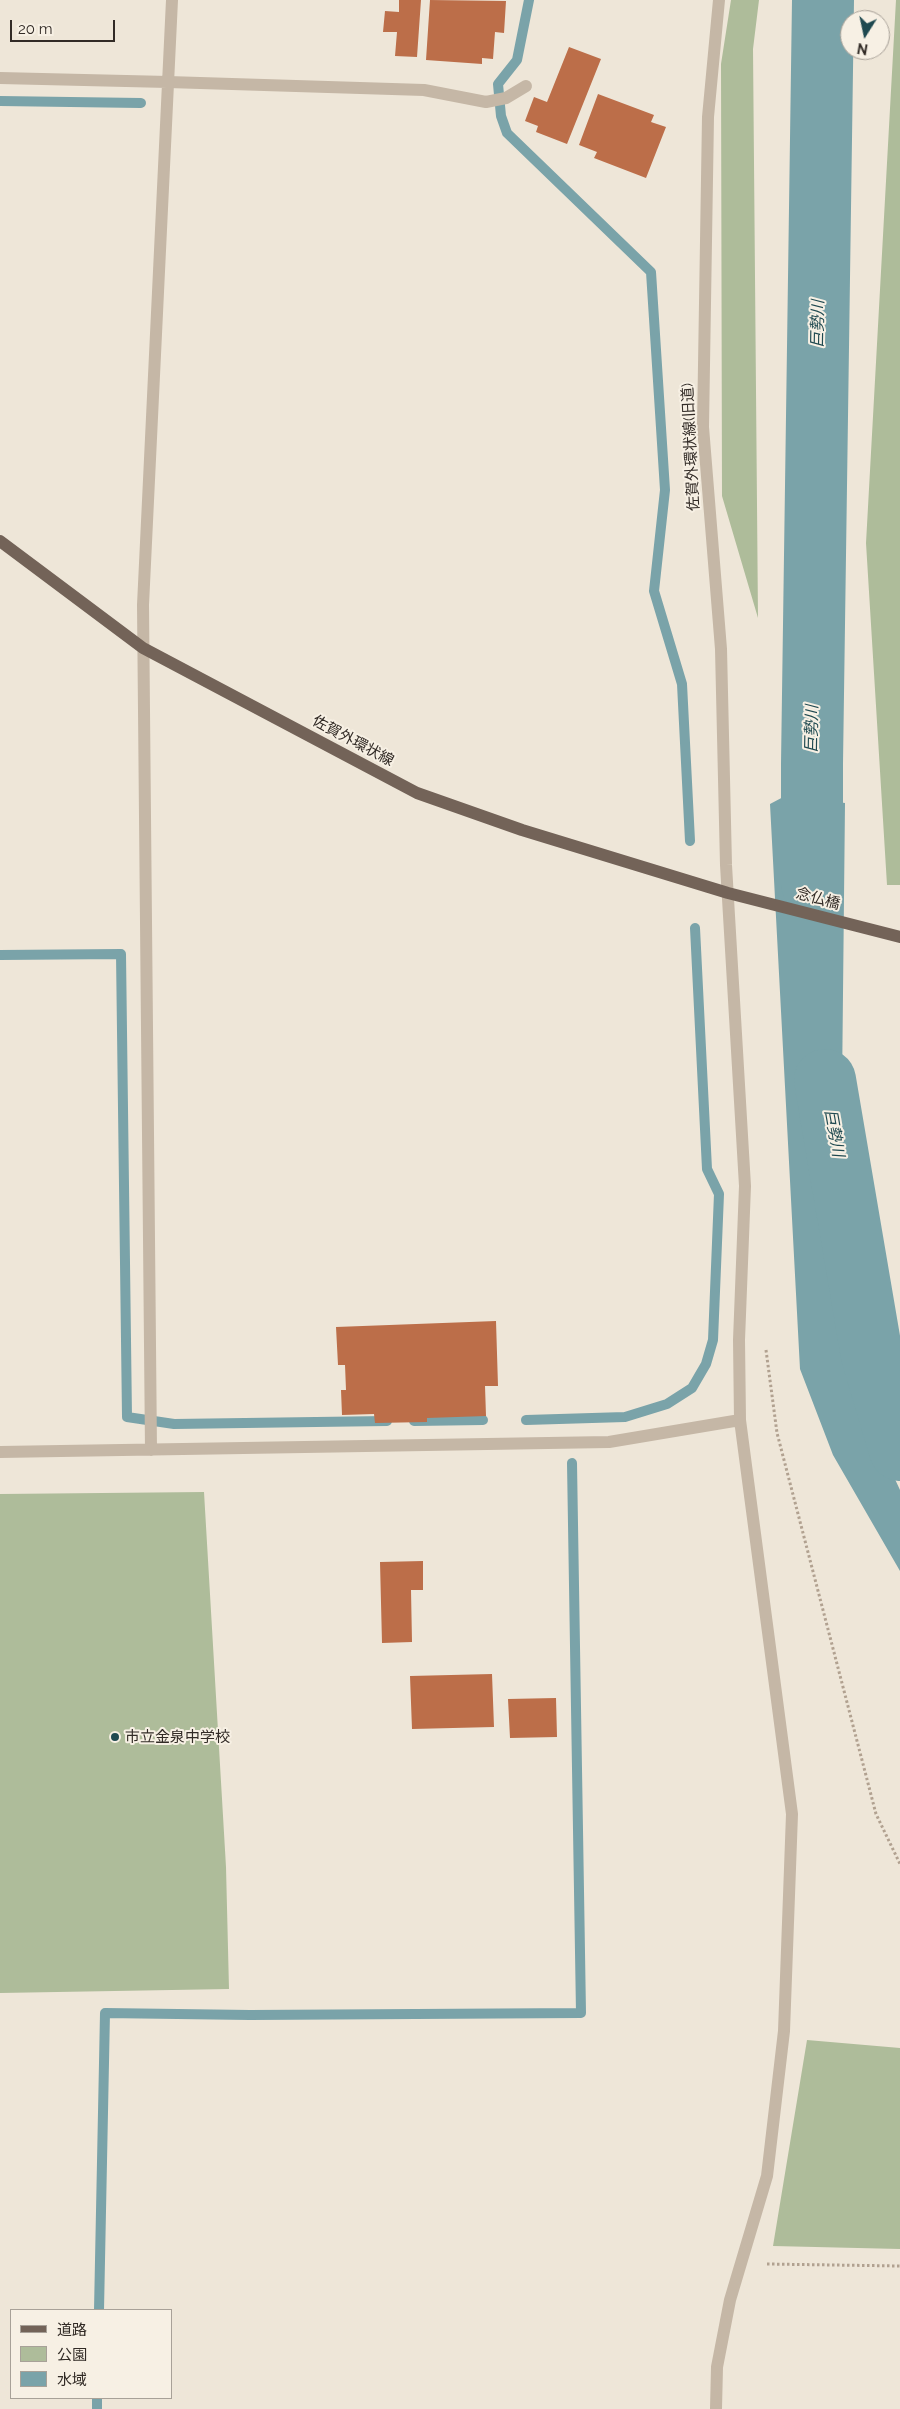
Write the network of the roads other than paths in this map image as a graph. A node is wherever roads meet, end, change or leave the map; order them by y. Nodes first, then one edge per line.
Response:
1 (172, 0) edge
2 (719, 0) edge
3 (0, 78) edge
4 (168, 82) junction
5 (526, 86) dead end
6 (0, 540) edge
7 (144, 648) junction
8 (728, 893) junction
9 (900, 937) edge
10 (740, 1420) junction
11 (151, 1443) junction
12 (0, 1452) edge
13 (716, 2409) edge

1 - 4 street
2 - 8 street, 佐賀外環状線(旧道)
3 - 4 street
4 - 5 street
4 - 7 street
6 - 7 main road, 佐賀外環状線
7 - 8 main road, 佐賀外環状線
7 - 11 street
8 - 9 main road, 念仏橋
8 - 10 street, 佐賀外環状線(旧道)
10 - 11 street
10 - 13 street, 佐賀外環状線(旧道)
11 - 12 street

